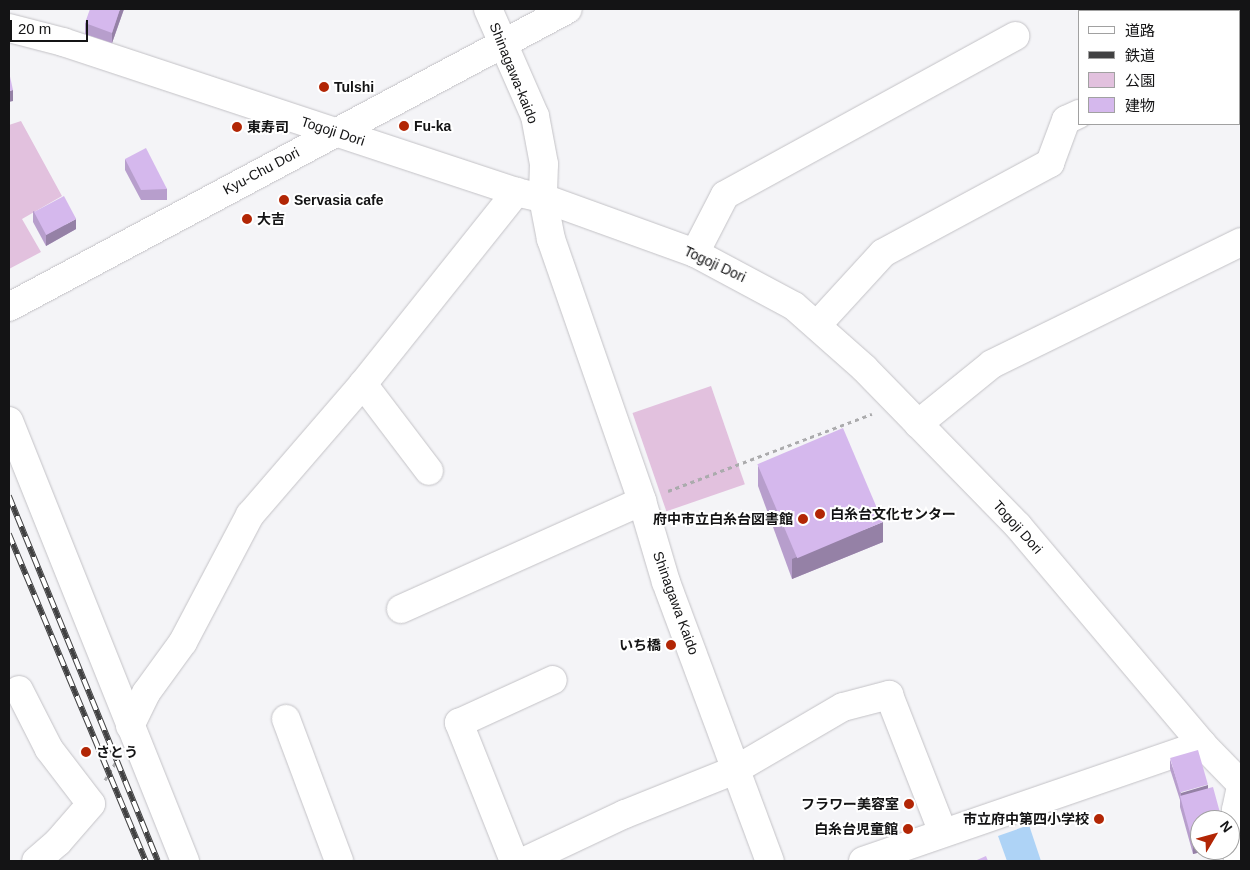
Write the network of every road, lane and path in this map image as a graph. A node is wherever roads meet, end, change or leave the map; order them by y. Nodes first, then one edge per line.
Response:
1 (488, 9) edge
2 (568, 9) edge
3 (9, 28) edge
4 (1015, 36) dead end
5 (504, 42) junction
6 (1078, 114) edge
7 (334, 131) junction
8 (516, 192) junction
9 (544, 198) junction
10 (1241, 242) edge
11 (695, 253) junction
12 (9, 307) edge
13 (818, 324) junction
14 (363, 384) junction
15 (899, 404) junction
16 (9, 421) edge
17 (918, 424) junction
18 (429, 471) dead end
19 (642, 501) junction
20 (401, 609) dead end
21 (553, 680) dead end
22 (20, 690) dead end
23 (286, 719) dead end
24 (130, 726) junction
25 (1202, 744) junction
26 (735, 770) junction
27 (1241, 785) edge
28 (91, 804) junction
29 (943, 833) junction
30 (36, 861) edge
31 (185, 861) edge
32 (339, 861) edge
33 (514, 861) edge
34 (525, 861) edge
35 (770, 861) edge
36 (863, 861) edge
37 (1238, 861) edge

1 - 5 street, Shinagawa-kaido
2 - 5 street, Kyu-Chu Dori
3 - 7 street, Togoji Dori
4 - 11 street
5 - 7 street, Kyu-Chu Dori
5 - 9 street, Shinagawa-kaido
6 - 13 street
7 - 8 street, Togoji Dori
7 - 12 street, Kyu-Chu Dori
8 - 9 street, Togoji Dori
8 - 14 street
9 - 11 street, Togoji Dori
9 - 19 street, Shinagawa Kaido
10 - 17 street
11 - 13 street, Togoji Dori
13 - 15 street, Togoji Dori
14 - 18 street
14 - 24 street
15 - 17 street, Togoji Dori
15 - 19 path
16 - 24 street
17 - 25 street, Togoji Dori
19 - 20 street
19 - 26 street, Shinagawa Kaido
21 - 33 street
22 - 28 street
23 - 32 street
24 - 28 path
24 - 31 street
25 - 27 street, Togoji Dori
25 - 29 street
26 - 29 street
26 - 34 street
26 - 35 street, Shinagawa Kaido
27 - 37 street
28 - 30 street
29 - 36 street

